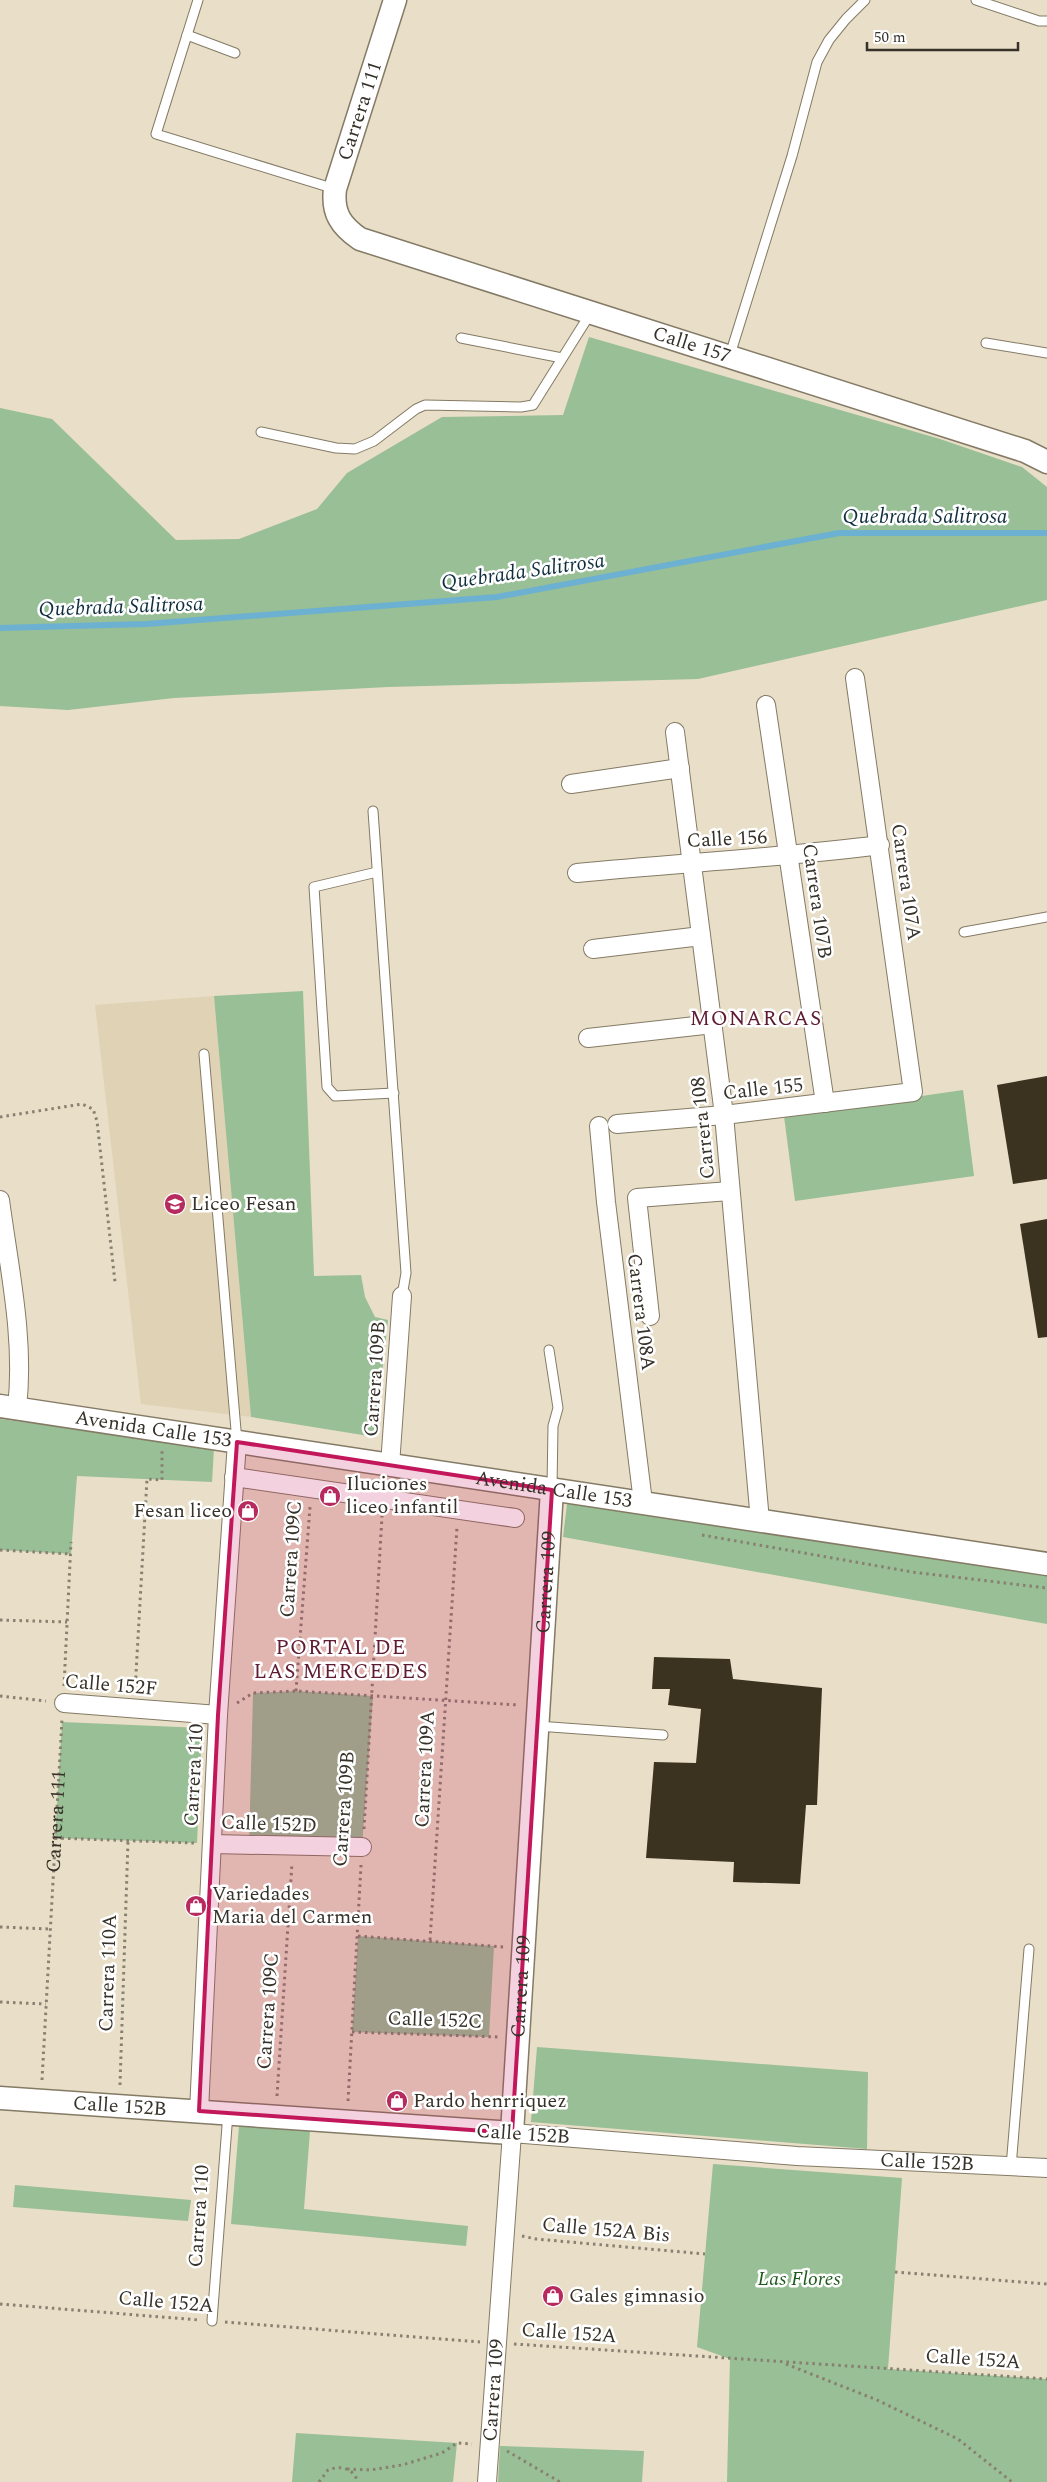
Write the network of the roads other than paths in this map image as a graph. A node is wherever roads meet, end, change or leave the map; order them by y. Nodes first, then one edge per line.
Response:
1 (198, 0) edge
2 (394, 0) edge
3 (865, 0) edge
4 (976, 0) edge
5 (1047, 21) edge
6 (187, 35) junction
7 (235, 53) dead end
8 (335, 189) junction
9 (340, 222) joint
10 (590, 314) junction
11 (461, 338) dead end
12 (986, 343) dead end
13 (1047, 353) edge
14 (562, 358) junction
15 (729, 358) junction
16 (261, 432) dead end
17 (1047, 462) edge
18 (855, 678) dead end
19 (766, 705) dead end
20 (676, 732) dead end
21 (680, 768) junction
22 (570, 784) dead end
23 (373, 811) dead end
24 (880, 845) junction
25 (789, 856) junction
26 (693, 862) junction
27 (377, 872) junction
28 (577, 873) dead end
29 (1047, 917) edge
30 (964, 932) dead end
31 (701, 936) junction
32 (593, 949) dead end
33 (713, 1024) junction
34 (588, 1038) dead end
35 (204, 1054) dead end
36 (913, 1092) joint
37 (394, 1093) junction
38 (826, 1103) junction
39 (724, 1115) junction
40 (617, 1124) dead end
41 (599, 1126) dead end
42 (730, 1190) junction
43 (0, 1200) edge
44 (402, 1296) joint
45 (650, 1316) dead end
46 (549, 1350) dead end
47 (9, 1407) edge
48 (237, 1442) junction
49 (390, 1465) junction
50 (234, 1477) junction
51 (552, 1490) junction
52 (643, 1502) junction
53 (515, 1518) dead end
54 (760, 1521) junction
55 (1047, 1564) edge
56 (64, 1703) road end
57 (218, 1715) junction
58 (538, 1716) junction
59 (663, 1735) dead end
60 (212, 1844) junction
61 (362, 1847) road end
62 (1029, 1949) dead end
63 (0, 2098) edge
64 (199, 2111) junction
65 (228, 2113) junction
66 (512, 2133) junction
67 (1011, 2167) junction
68 (1047, 2168) edge
69 (212, 2321) road end
70 (487, 2482) edge

1 - 6 lane
2 - 8 street, Carrera 111
3 - 15 lane
4 - 5 lane
6 - 7 lane
6 - 8 lane
8 - 9 street, Carrera 111
9 - 10 street, Calle 157
10 - 14 lane
10 - 15 street, Calle 157
11 - 14 lane
12 - 13 lane
14 - 16 lane
15 - 17 street, Calle 157
18 - 24 street, Carrera 107A
19 - 25 street, Carrera 107B
20 - 21 street, Carrera 108
21 - 22 street
21 - 26 street, Carrera 108
23 - 27 lane
24 - 25 street, Calle 156
24 - 36 street, Carrera 107A
25 - 26 street, Calle 156
25 - 38 street, Carrera 107B
26 - 28 street, Calle 156
26 - 31 street, Carrera 108
27 - 37 lane
27 - 37 lane
29 - 30 lane
31 - 32 street
31 - 33 street, Carrera 108
33 - 34 street
33 - 39 street, Carrera 108
35 - 48 lane
36 - 38 street, Calle 155
37 - 44 lane
38 - 39 street, Calle 155
39 - 40 street, Calle 155
39 - 42 street, Carrera 108
41 - 52 street, Carrera 108A
42 - 45 street
42 - 54 street, Carrera 108
43 - 47 street
44 - 49 street, Carrera 109B
46 - 51 lane
47 - 48 street, Avenida Calle 153
48 - 49 street, Avenida Calle 153
48 - 50 street, Carrera 110
49 - 51 street, Avenida Calle 153
50 - 53 street, Avenida Calle 153
50 - 57 street, Carrera 110
51 - 52 street, Avenida Calle 153
51 - 58 street, Carrera 109
52 - 54 street, Avenida Calle 153
54 - 55 street, Avenida Calle 153
56 - 57 street, Calle 152F
57 - 60 street, Carrera 110
58 - 59 lane
58 - 66 street, Carrera 109
60 - 61 street, Calle 152D
60 - 64 street, Carrera 110
62 - 67 lane
63 - 64 street, Calle 152B
64 - 65 street, Calle 152B
65 - 66 street, Calle 152B
65 - 69 lane, Carrera 110
66 - 67 street, Calle 152B
66 - 70 street, Carrera 109
67 - 68 street, Calle 152B

